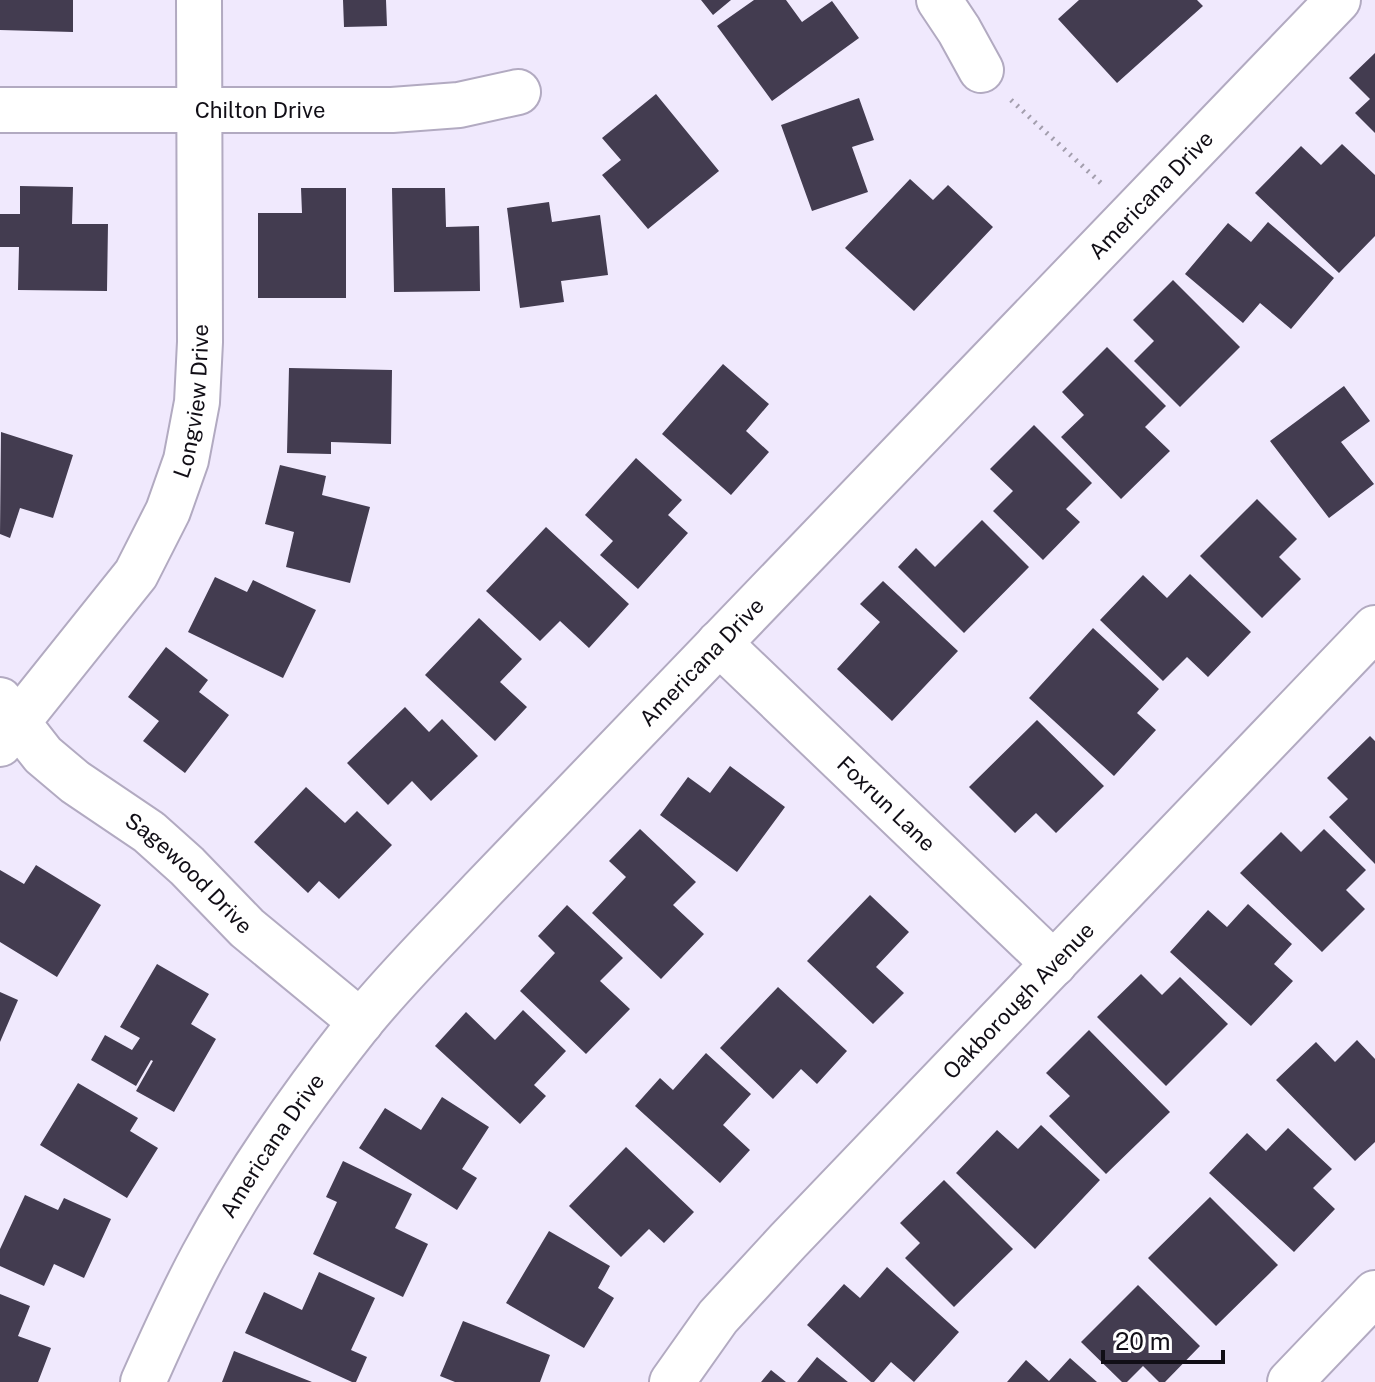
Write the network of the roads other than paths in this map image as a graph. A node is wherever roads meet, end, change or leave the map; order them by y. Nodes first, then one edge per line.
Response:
1 (199, 0) edge
2 (939, 0) edge
3 (1338, 0) edge
4 (981, 70) road end
5 (518, 92) dead end
6 (0, 110) edge
7 (199, 110) junction
8 (1375, 628) edge
9 (719, 643) junction
10 (6, 722) edge
11 (1054, 964) junction
12 (361, 1022) junction
13 (1375, 1293) edge
14 (143, 1382) edge
15 (672, 1382) edge
16 (1290, 1382) edge

1 - 7 street, Longview Drive
2 - 4 street
3 - 9 street, Americana Drive
5 - 7 street, Chilton Drive
6 - 7 street, Chilton Drive
7 - 10 street, Longview Drive
8 - 11 street, Oakborough Avenue
9 - 11 street, Foxrun Lane
9 - 12 street, Americana Drive
10 - 12 street, Sagewood Drive
11 - 15 street, Oakborough Avenue
12 - 14 street, Americana Drive
13 - 16 street

